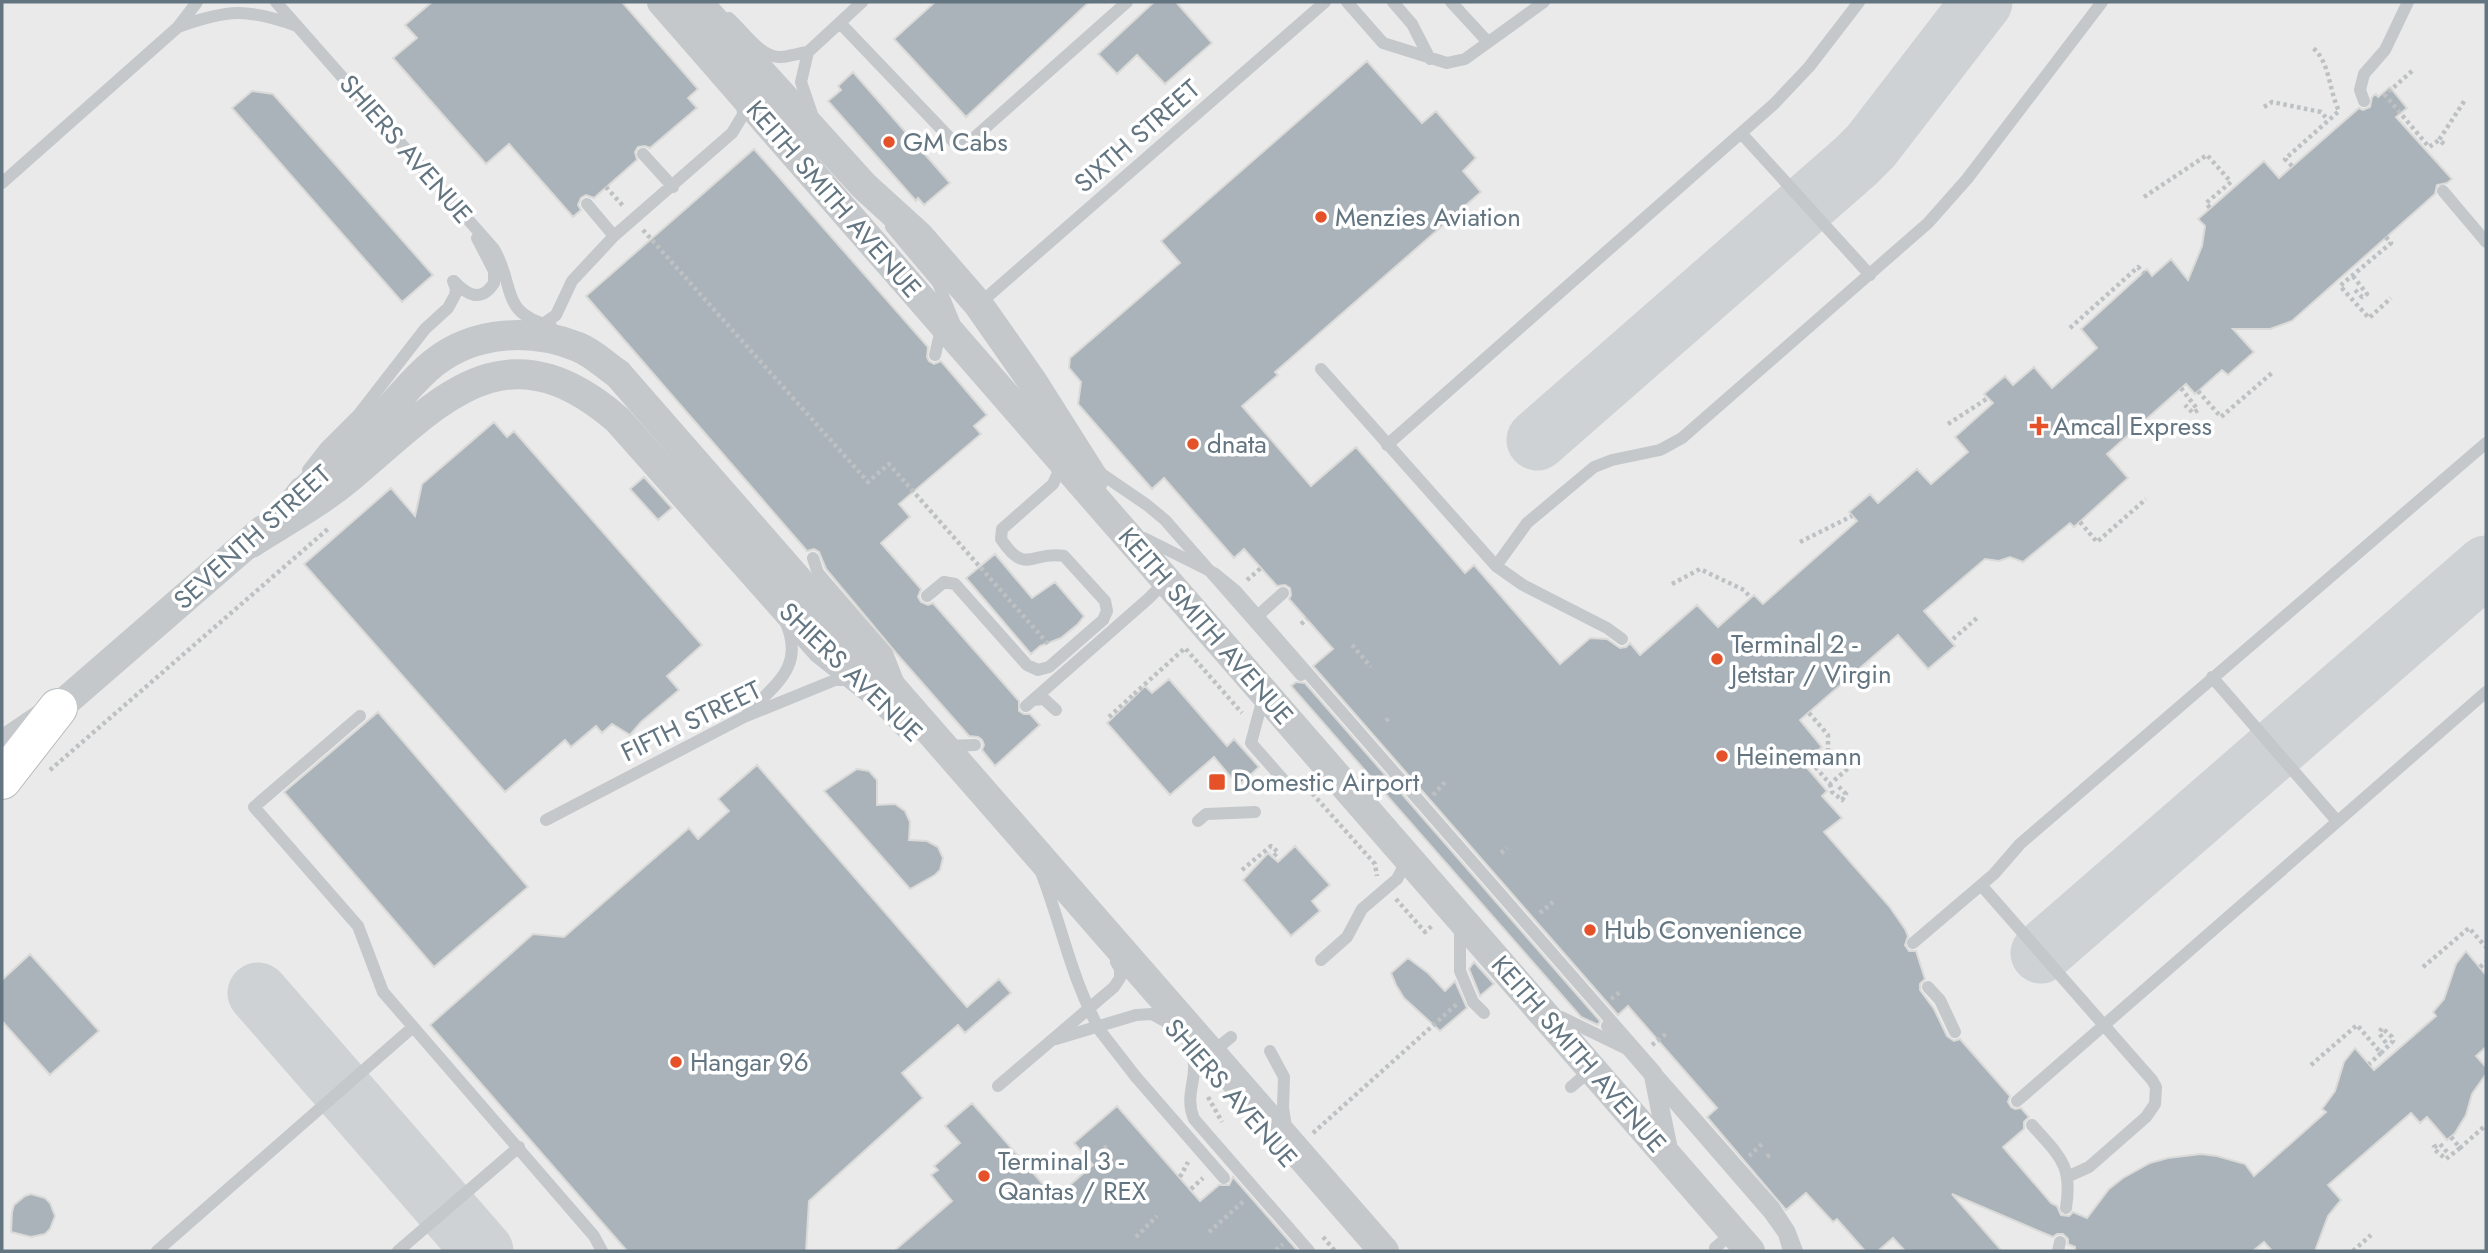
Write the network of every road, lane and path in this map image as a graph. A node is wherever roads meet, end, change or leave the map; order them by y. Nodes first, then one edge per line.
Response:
1 (197, 2) edge
2 (276, 2) edge
3 (662, 2) edge
4 (697, 2) edge
5 (708, 2) edge
6 (862, 2) edge
7 (1127, 2) edge
8 (1325, 2) edge
9 (1347, 2) edge
10 (1451, 2) edge
11 (1544, 2) edge
12 (1859, 2) edge
13 (2102, 2) edge
14 (2407, 2) edge
15 (1395, 4) edge
16 (840, 23) junction
17 (298, 26) junction
18 (178, 27) junction
19 (1487, 41) junction
20 (2313, 48) dead end
21 (808, 51) junction
22 (1430, 59) junction
23 (2412, 71) dead end
24 (740, 91) junction
25 (2465, 100) dead end
26 (2364, 101) dead end
27 (2264, 107) dead end
28 (2328, 120) junction
29 (1741, 133) junction
30 (821, 138) junction
31 (643, 154) dead end
32 (2292, 166) dead end
33 (2, 183) edge
34 (864, 186) junction
35 (606, 187) dead end
36 (673, 187) junction
37 (2443, 191) dead end
38 (2144, 197) dead end
39 (587, 204) dead end
40 (457, 207) junction
41 (2210, 208) dead end
42 (634, 220) junction
43 (614, 236) junction
44 (2386, 237) dead end
45 (2486, 242) edge
46 (2144, 273) dead end
47 (1870, 275) junction
48 (2353, 275) junction
49 (2353, 288) dead end
50 (2391, 298) dead end
51 (947, 301) junction
52 (978, 304) junction
53 (543, 324) junction
54 (2070, 328) dead end
55 (501, 335) junction
56 (935, 355) dead end
57 (1321, 369) dead end
58 (2273, 372) dead end
59 (618, 374) junction
60 (2181, 388) dead end
61 (2198, 391) dead end
62 (1988, 398) dead end
63 (2185, 405) dead end
64 (1025, 418) junction
65 (1948, 424) dead end
66 (2486, 443) edge
67 (1387, 445) junction
68 (2146, 499) dead end
69 (1852, 516) dead end
70 (336, 521) dead end
71 (2080, 522) dead end
72 (1800, 542) dead end
73 (251, 543) junction
74 (1151, 546) junction
75 (813, 558) dead end
76 (1496, 566) junction
77 (1672, 583) dead end
78 (769, 592) junction
79 (1283, 593) dead end
80 (928, 596) dead end
81 (1751, 598) dead end
82 (1977, 618) dead end
83 (1253, 620) junction
84 (1307, 620) dead end
85 (1301, 624) dead end
86 (880, 636) dead end
87 (1622, 639) dead end
88 (1953, 639) dead end
89 (1352, 645) dead end
90 (822, 650) junction
91 (1060, 658) junction
92 (1371, 667) dead end
93 (1301, 675) dead end
94 (2212, 677) junction
95 (1268, 680) junction
96 (861, 682) junction
97 (2486, 692) edge
98 (1135, 695) dead end
99 (909, 707) junction
100 (58, 708) junction
101 (1056, 710) dead end
102 (1809, 713) dead end
103 (360, 716) dead end
104 (1391, 716) dead end
105 (744, 717) junction
106 (1109, 717) dead end
107 (1386, 721) dead end
108 (921, 739) junction
109 (975, 744) dead end
110 (2, 746) edge
111 (1852, 765) dead end
112 (43, 776) dead end
113 (2, 780) edge
114 (1287, 784) dead end
115 (1830, 784) junction
116 (1838, 786) dead end
117 (1255, 812) dead end
118 (546, 820) dead end
119 (1198, 821) dead end
120 (2337, 821) junction
121 (1402, 834) junction
122 (1022, 837) junction
123 (1507, 848) dead end
124 (1501, 853) dead end
125 (1273, 857) dead end
126 (1242, 870) dead end
127 (1981, 885) junction
128 (1446, 902) junction
129 (1913, 943) dead end
130 (2486, 947) edge
131 (1321, 960) dead end
132 (1116, 962) junction
133 (2486, 962) edge
134 (2423, 967) dead end
135 (2480, 967) dead end
136 (1928, 987) dead end
137 (1467, 1001) junction
138 (1484, 1013) dead end
139 (1561, 1017) junction
140 (2104, 1025) junction
141 (1607, 1026) dead end
142 (413, 1027) junction
143 (1955, 1032) dead end
144 (1231, 1037) dead end
145 (1051, 1040) junction
146 (1184, 1040) junction
147 (2386, 1043) dead end
148 (1270, 1051) dead end
149 (1404, 1051) junction
150 (2381, 1053) junction
151 (1409, 1056) dead end
152 (1642, 1057) junction
153 (1600, 1062) junction
154 (2369, 1063) dead end
155 (2311, 1065) dead end
156 (1653, 1074) junction
157 (998, 1086) dead end
158 (1571, 1087) dead end
159 (1217, 1089) dead end
160 (2017, 1101) dead end
161 (1220, 1120) dead end
162 (2032, 1125) dead end
163 (2486, 1125) edge
164 (2451, 1137) dead end
165 (1303, 1143) junction
166 (519, 1147) junction
167 (2460, 1148) junction
168 (1668, 1149) junction
169 (2447, 1152) dead end
170 (2069, 1176) junction
171 (1224, 1178) dead end
172 (1256, 1191) junction
173 (2066, 1208) dead end
174 (1157, 1216) dead end
175 (1209, 1232) dead end
176 (2371, 1235) dead end
177 (1136, 1237) dead end
178 (1755, 1245) edge
179 (1715, 1248) dead end
180 (157, 1251) edge
181 (398, 1251) edge
182 (602, 1251) edge
183 (1309, 1251) edge
184 (1369, 1251) edge
185 (1384, 1251) edge
186 (1789, 1251) edge
187 (1797, 1251) edge
188 (2353, 1251) edge

1 - 18 lane
2 - 17 lane, SHIERS AVENUE
3 - 24 street, KEITH SMITH AVENUE
4 - 30 street, KEITH SMITH AVENUE
5 - 21 lane
6 - 16 lane
7 - 16 lane
8 - 52 lane, SIXTH STREET
9 - 22 lane
10 - 19 lane
11 - 19 lane
12 - 29 lane
13 - 47 lane
14 - 26 lane
15 - 22 lane
16 - 21 lane
17 - 18 lane
17 - 40 lane, SHIERS AVENUE
18 - 33 lane
19 - 22 lane
20 - 28 path
21 - 30 lane
23 - 25 path
24 - 36 lane
24 - 64 street, KEITH SMITH AVENUE, bridge
27 - 28 path
28 - 32 path
29 - 47 lane
29 - 67 lane
30 - 34 street, KEITH SMITH AVENUE
31 - 36 lane
34 - 51 lane
34 - 52 street, KEITH SMITH AVENUE
35 - 42 path
36 - 42 lane
37 - 45 lane
38 - 41 path
39 - 43 lane
40 - 53 lane, SHIERS AVENUE
40 - 73 lane
42 - 43 lane
42 - 91 path
43 - 53 lane
44 - 48 path
46 - 54 path
47 - 76 lane
48 - 49 path
48 - 50 path
51 - 56 lane
51 - 91 lane
52 - 74 street, KEITH SMITH AVENUE
53 - 55 lane, SEVENTH STREET
53 - 59 lane
55 - 59 street, SEVENTH STREET
55 - 73 street, SEVENTH STREET
57 - 67 lane
58 - 61 path
59 - 99 street, SHIERS AVENUE, bridge
60 - 63 path
62 - 65 path
64 - 83 lane, bridge
64 - 128 street, KEITH SMITH AVENUE, bridge
66 - 94 lane
67 - 76 lane
68 - 71 path
69 - 72 path
70 - 112 path
73 - 78 street, SHIERS AVENUE
73 - 100 street, SEVENTH STREET
74 - 95 street, KEITH SMITH AVENUE
74 - 101 lane
74 - 152 lane
75 - 99 lane, bridge
76 - 87 lane
77 - 81 path
78 - 90 street, SHIERS AVENUE
78 - 105 lane
79 - 83 lane, bridge
80 - 91 lane
82 - 88 path
83 - 93 lane, bridge
84 - 85 path
86 - 90 lane
89 - 92 path
90 - 96 street, SHIERS AVENUE
94 - 120 lane
94 - 127 lane
95 - 114 lane
95 - 121 street, KEITH SMITH AVENUE
96 - 105 lane, FIFTH STREET
96 - 108 street, SHIERS AVENUE
97 - 120 lane
98 - 106 path
99 - 122 street, SHIERS AVENUE, bridge
100 - 110 street, SEVENTH STREET
100 - 113 highway
102 - 115 path
103 - 142 lane
104 - 107 path
105 - 118 lane, FIFTH STREET
108 - 109 lane
108 - 132 street, SHIERS AVENUE
111 - 115 path
115 - 116 path
117 - 119 lane
120 - 140 lane
121 - 131 lane
121 - 139 street, KEITH SMITH AVENUE
122 - 165 street, SHIERS AVENUE, bridge
122 - 171 lane, bridge
123 - 124 path
125 - 126 path
127 - 129 lane
127 - 140 lane
128 - 137 lane, bridge
128 - 168 street, KEITH SMITH AVENUE, bridge
130 - 134 path
132 - 145 lane
132 - 146 street, SHIERS AVENUE
133 - 135 path
136 - 143 lane
137 - 138 lane
137 - 149 path
139 - 152 lane
139 - 153 street, KEITH SMITH AVENUE
140 - 160 lane
140 - 170 lane
141 - 156 lane, bridge
142 - 166 lane
142 - 180 lane
144 - 146 lane
145 - 146 lane
145 - 157 lane
146 - 172 lane
146 - 184 street, SHIERS AVENUE
147 - 150 path
148 - 165 lane, bridge
149 - 151 path
149 - 165 path
150 - 154 path
150 - 155 path
152 - 156 lane
153 - 158 lane
153 - 168 street, KEITH SMITH AVENUE
156 - 168 lane, bridge
156 - 186 lane, bridge
156 - 187 lane
159 - 161 path
162 - 170 lane
163 - 167 path
164 - 167 path
165 - 185 street, SHIERS AVENUE, bridge
166 - 181 lane
166 - 182 lane
167 - 169 path
168 - 178 street, KEITH SMITH AVENUE, bridge
170 - 173 lane
172 - 175 path
172 - 183 lane
174 - 177 path
176 - 188 path
178 - 179 lane

